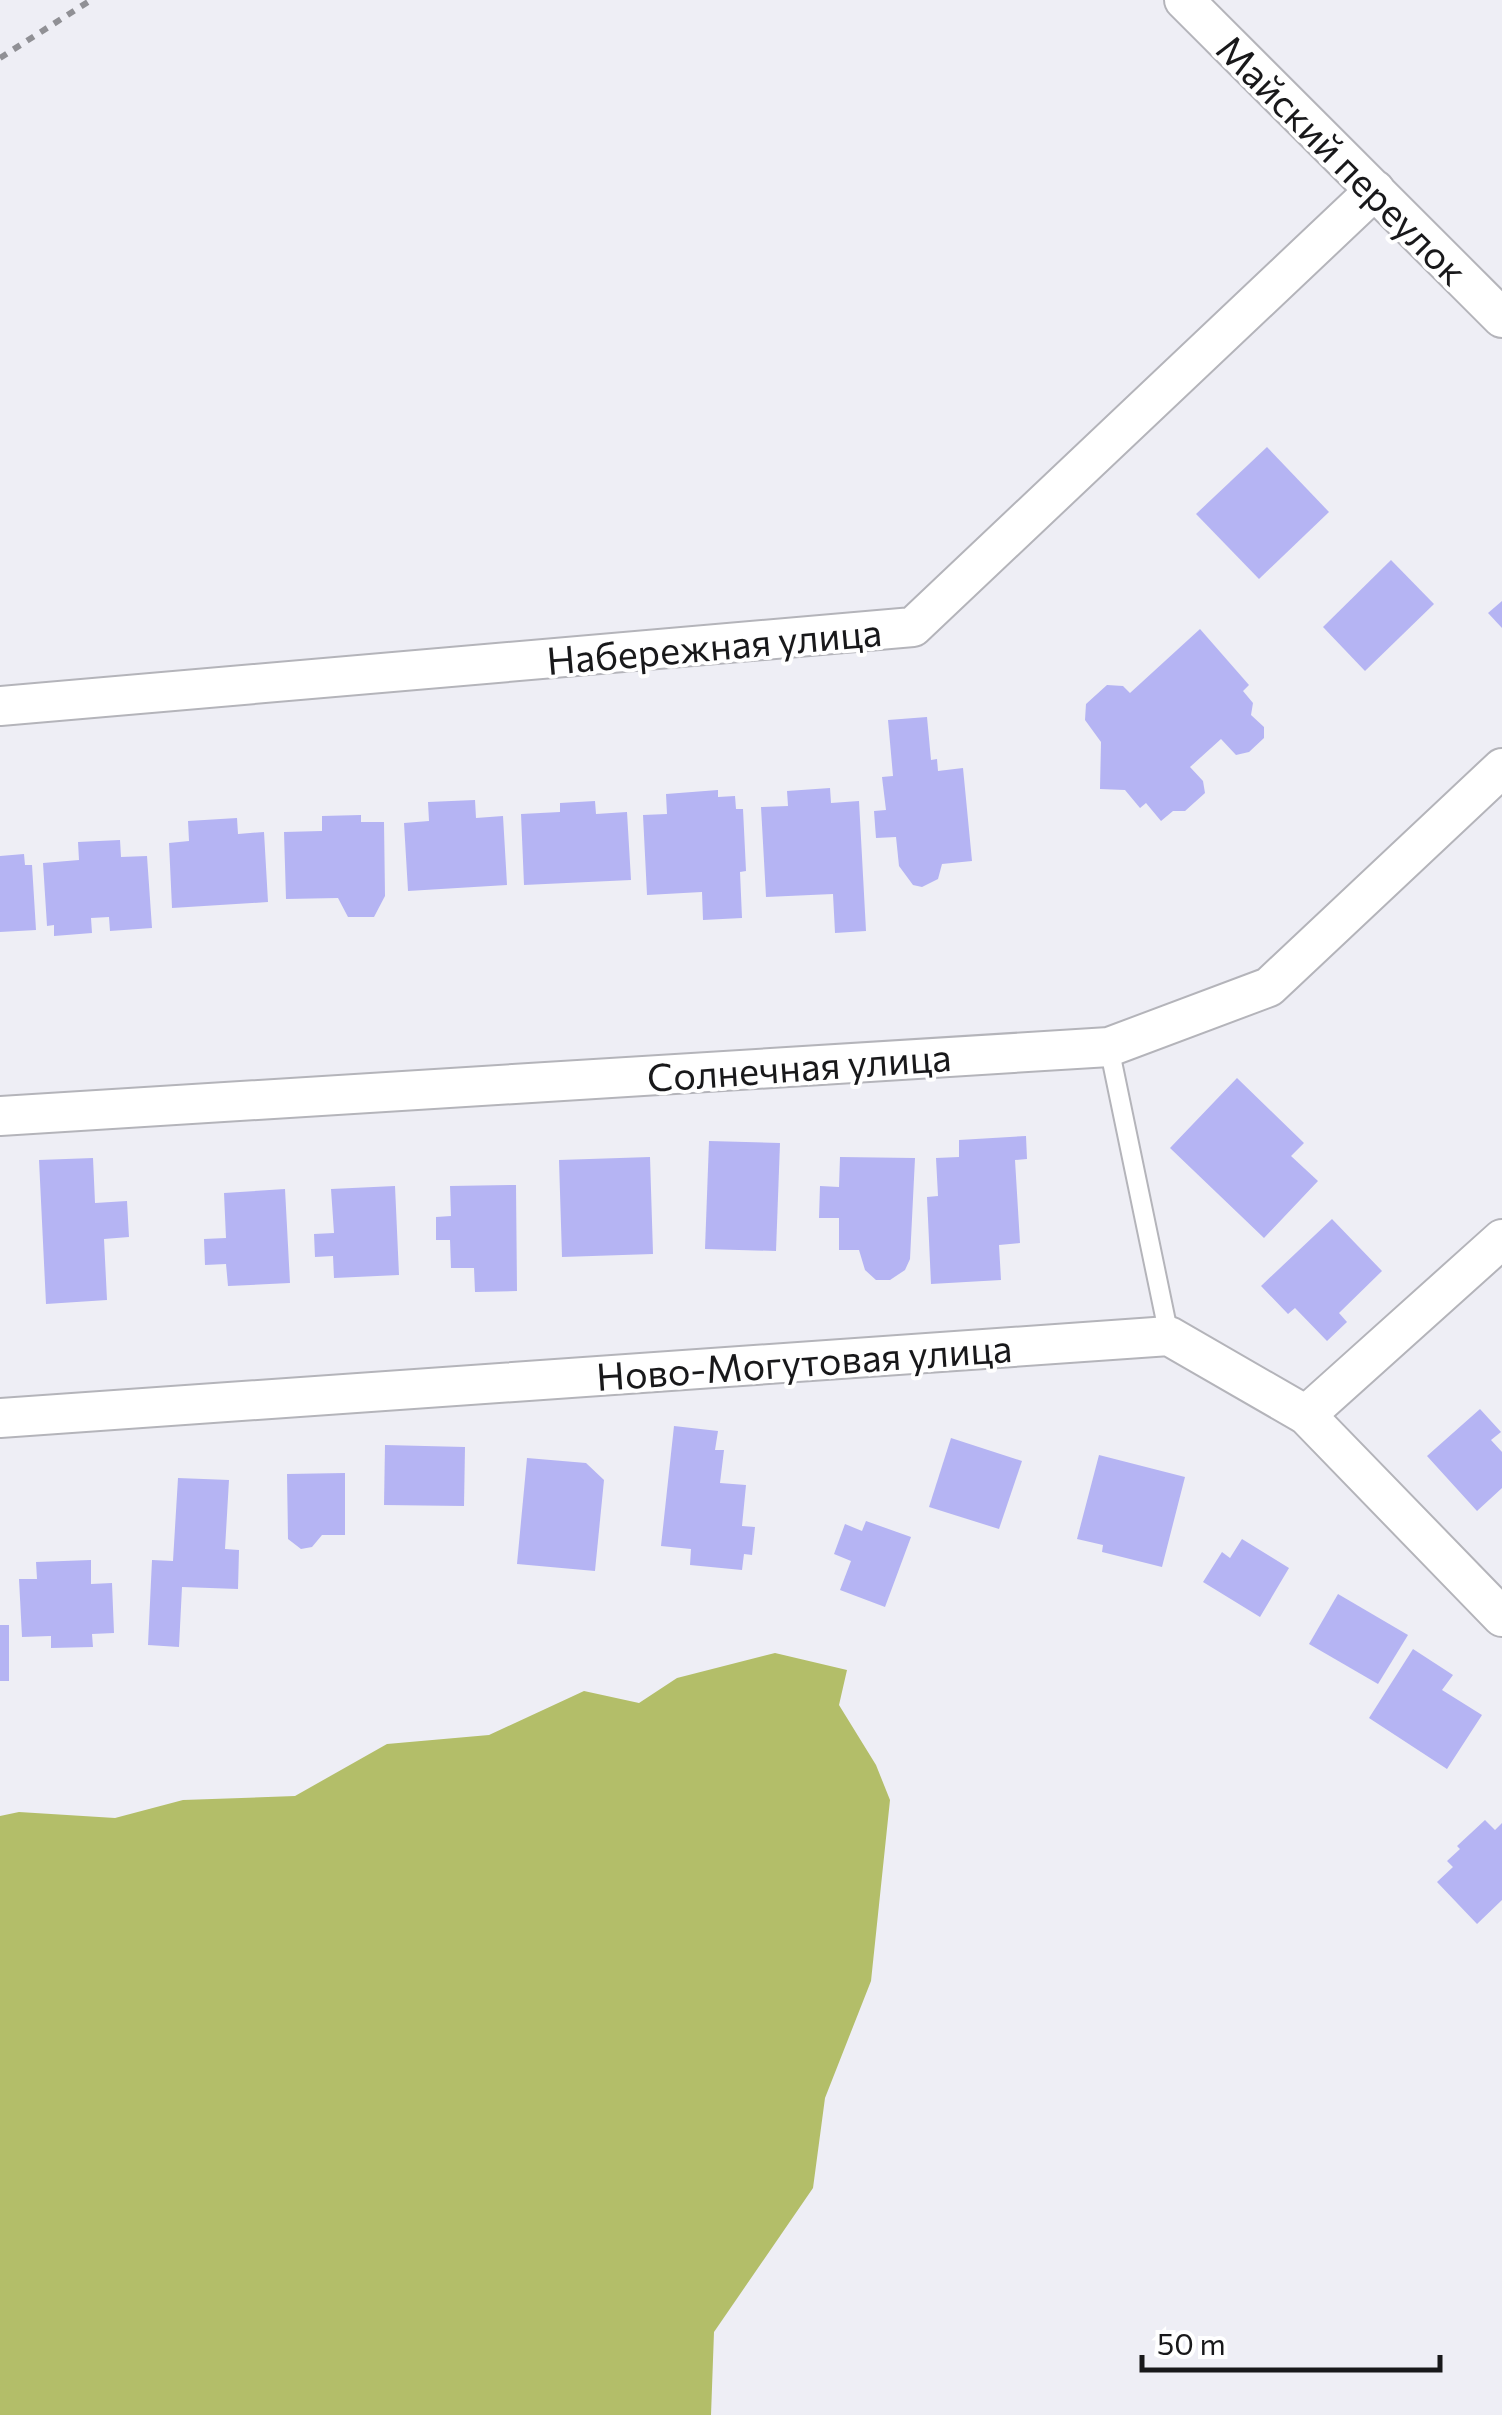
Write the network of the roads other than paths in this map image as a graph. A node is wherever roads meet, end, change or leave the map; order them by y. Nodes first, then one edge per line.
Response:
1 (1184, 0) edge
2 (1375, 190) junction
3 (1502, 318) edge
4 (0, 706) edge
5 (1502, 768) edge
6 (1109, 1046) junction
7 (0, 1116) edge
8 (1502, 1238) edge
9 (1169, 1336) junction
10 (1306, 1415) junction
11 (0, 1418) edge
12 (1502, 1617) edge

1 - 2 street, Майский переулок
2 - 3 street, Майский переулок
2 - 4 street, Набережная улица
5 - 6 street, Солнечная улица
6 - 7 street, Солнечная улица
6 - 9 lane
8 - 10 street
9 - 10 street
9 - 11 street, Ново-Могутовая улица
10 - 12 street

